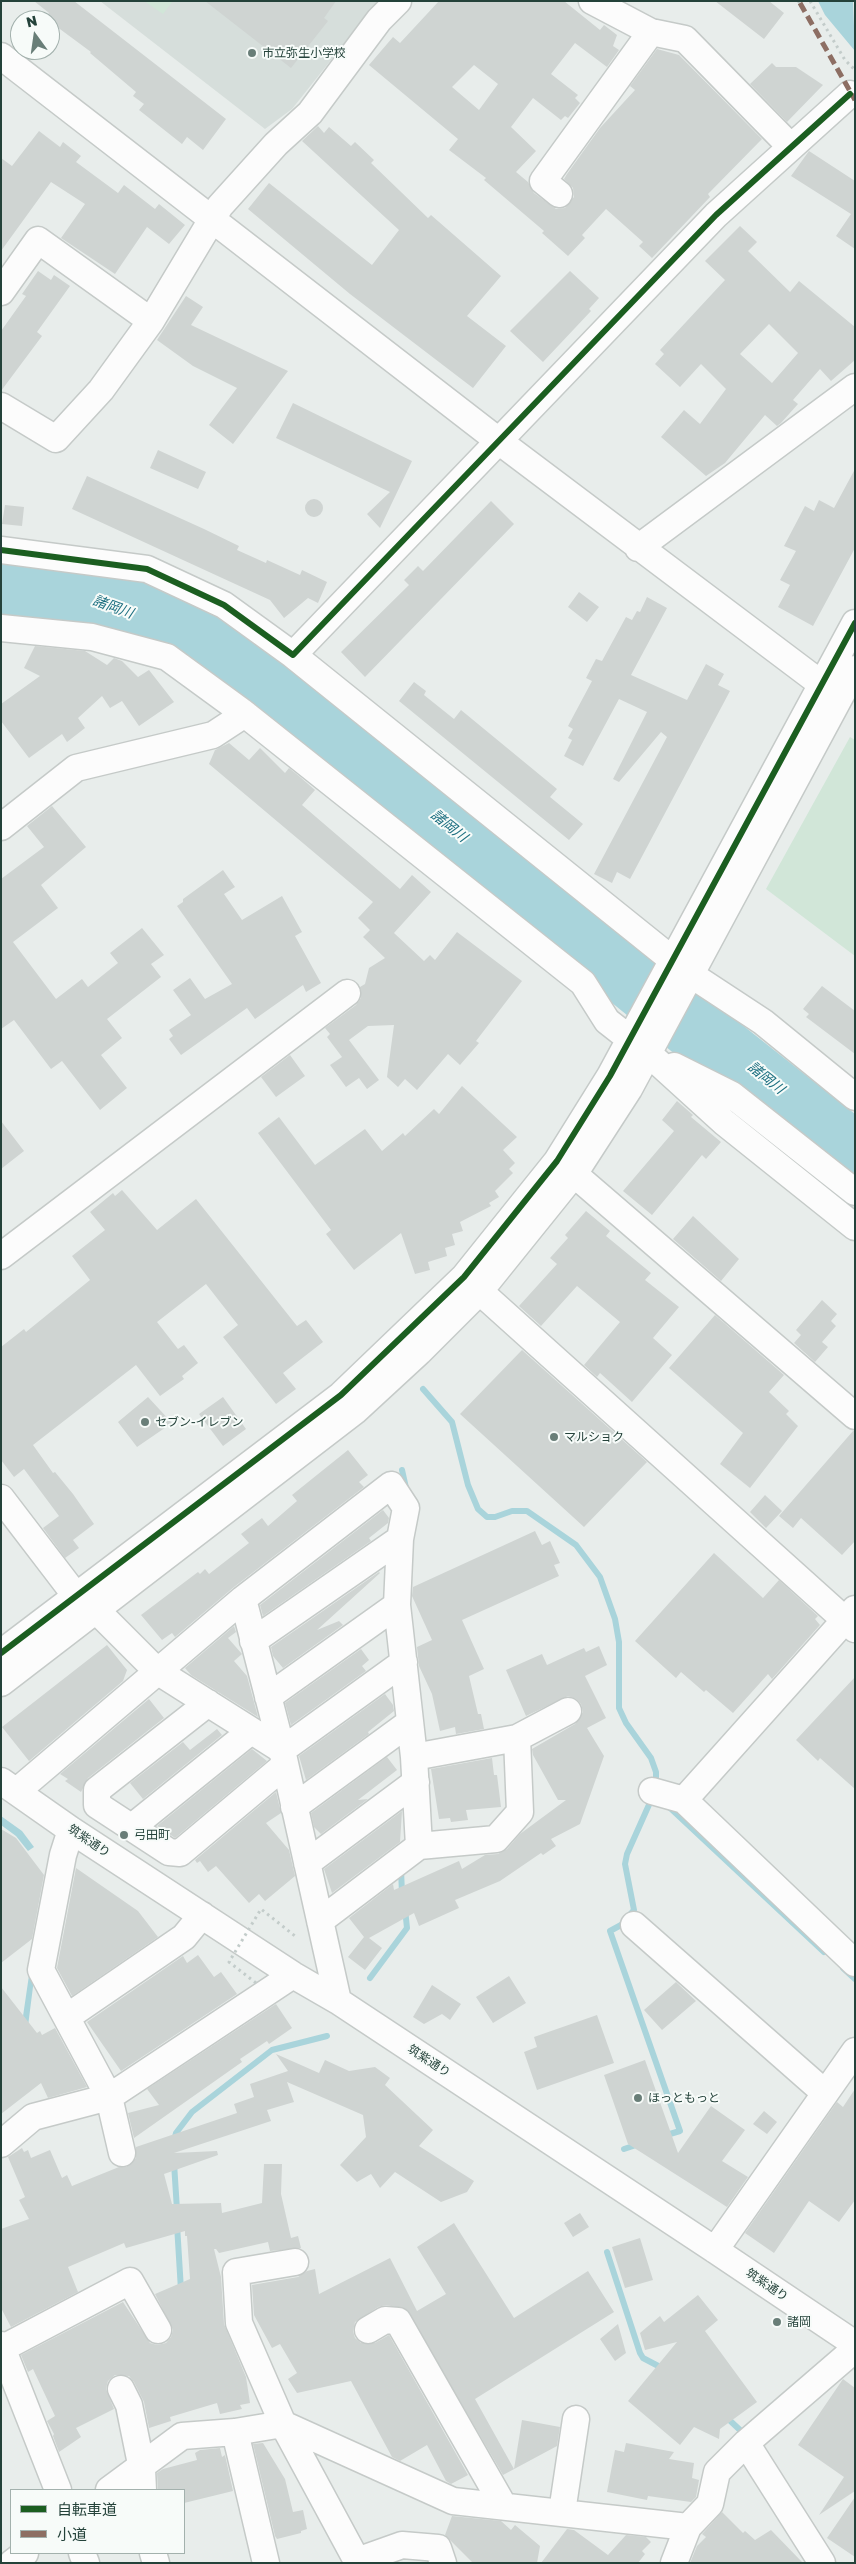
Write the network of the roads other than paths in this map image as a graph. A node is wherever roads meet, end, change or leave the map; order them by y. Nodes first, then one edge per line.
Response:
1 (398, 1) edge
2 (592, 1) edge
3 (651, 32) junction
4 (1, 56) edge
5 (852, 82) edge
6 (791, 147) junction
7 (559, 194) dead end
8 (210, 220) junction
9 (1, 292) edge
10 (151, 321) junction
11 (855, 387) edge
12 (1, 406) edge
13 (500, 442) junction
14 (638, 548) junction
15 (1, 550) edge
16 (855, 623) edge
17 (1, 628) edge
18 (293, 655) junction
19 (855, 669) edge
20 (839, 697) edge
21 (245, 714) junction
22 (1, 827) edge
23 (683, 973) junction
24 (347, 993) dead end
25 (640, 1047) junction
26 (855, 1097) edge
27 (574, 1174) junction
28 (855, 1192) edge
29 (855, 1227) edge
30 (1, 1256) edge
31 (472, 1284) junction
32 (855, 1416) edge
33 (2, 1499) edge
34 (400, 1539) junction
35 (242, 1599) junction
36 (86, 1603) junction
37 (397, 1605) junction
38 (851, 1619) edge
39 (253, 1641) junction
40 (1, 1653) edge
41 (404, 1662) junction
42 (157, 1671) junction
43 (1, 1684) edge
44 (268, 1697) junction
45 (208, 1703) junction
46 (568, 1711) dead end
47 (409, 1723) junction
48 (252, 1731) junction
49 (517, 1738) junction
50 (414, 1757) junction
51 (284, 1758) junction
52 (416, 1782) junction
53 (9, 1786) edge
54 (652, 1791) dead end
55 (684, 1800) junction
56 (294, 1807) junction
57 (132, 1827) junction
58 (71, 1830) junction
59 (420, 1846) junction
60 (307, 1863) junction
61 (202, 1915) junction
62 (320, 1921) junction
63 (634, 1926) dead end
64 (855, 1964) edge
65 (293, 1975) junction
66 (338, 2001) junction
67 (66, 2017) junction
68 (855, 2051) edge
69 (825, 2094) junction
70 (109, 2097) junction
71 (1, 2144) edge
72 (122, 2153) dead end
73 (715, 2250) junction
74 (294, 2262) dead end
75 (158, 2330) dead end
76 (368, 2330) dead end
77 (855, 2344) edge
78 (2, 2347) edge
79 (855, 2349) edge
80 (121, 2389) dead end
81 (576, 2419) dead end
82 (283, 2424) junction
83 (235, 2432) junction
84 (746, 2443) junction
85 (142, 2479) edge
86 (58, 2489) edge
87 (113, 2489) edge
88 (503, 2505) junction
89 (562, 2512) junction
90 (688, 2527) junction
91 (24, 2554) edge
92 (12, 2563) edge
93 (266, 2563) edge
94 (443, 2563) edge
95 (674, 2563) edge
96 (822, 2563) edge

1 - 8 street
2 - 3 street
3 - 6 street
3 - 7 street
4 - 8 street
5 - 6 street
6 - 13 street
8 - 10 street
8 - 13 street
9 - 10 street
10 - 12 street
11 - 14 street
13 - 14 street
13 - 18 street
14 - 20 street
15 - 18 street
16 - 20 street
17 - 21 street
18 - 23 street
19 - 20 street
20 - 23 street
21 - 22 street
21 - 25 street
23 - 25 street
23 - 26 street
24 - 30 street
25 - 27 street
25 - 28 street
25 - 29 street
25 - 31 street
27 - 31 street
27 - 32 street
31 - 36 street
31 - 38 street
33 - 36 street
34 - 35 street
34 - 37 street
34 - 39 street
35 - 39 street
35 - 42 street
36 - 40 street
36 - 42 street
36 - 43 street
37 - 41 street
37 - 44 street
38 - 55 street
39 - 44 street
41 - 47 street
41 - 51 street
42 - 45 street
42 - 53 street
44 - 51 street
45 - 48 street
45 - 57 street
46 - 49 street
47 - 50 street
47 - 56 street
48 - 51 street
48 - 57 street
49 - 50 street
49 - 59 street
50 - 52 street
51 - 56 street
51 - 57 street
52 - 59 street
52 - 60 street
53 - 58 street, 筑紫通り
54 - 55 street
55 - 64 street
56 - 60 street
58 - 61 street, 筑紫通り
58 - 67 street
59 - 62 street
60 - 62 street
61 - 65 street, 筑紫通り
61 - 67 street
62 - 66 street
63 - 69 street
65 - 66 street, 筑紫通り
65 - 70 street
66 - 73 street, 筑紫通り
67 - 70 street
68 - 69 street
69 - 73 street
70 - 71 street
70 - 72 street
73 - 77 street, 筑紫通り
74 - 82 street
75 - 78 street
76 - 88 street
78 - 86 street
79 - 84 street
80 - 85 street
81 - 89 street
82 - 83 street
82 - 88 street
82 - 94 street
83 - 85 street
83 - 93 street
84 - 90 street
84 - 96 street
85 - 87 street
88 - 89 street
89 - 90 street
90 - 95 street
91 - 92 street

